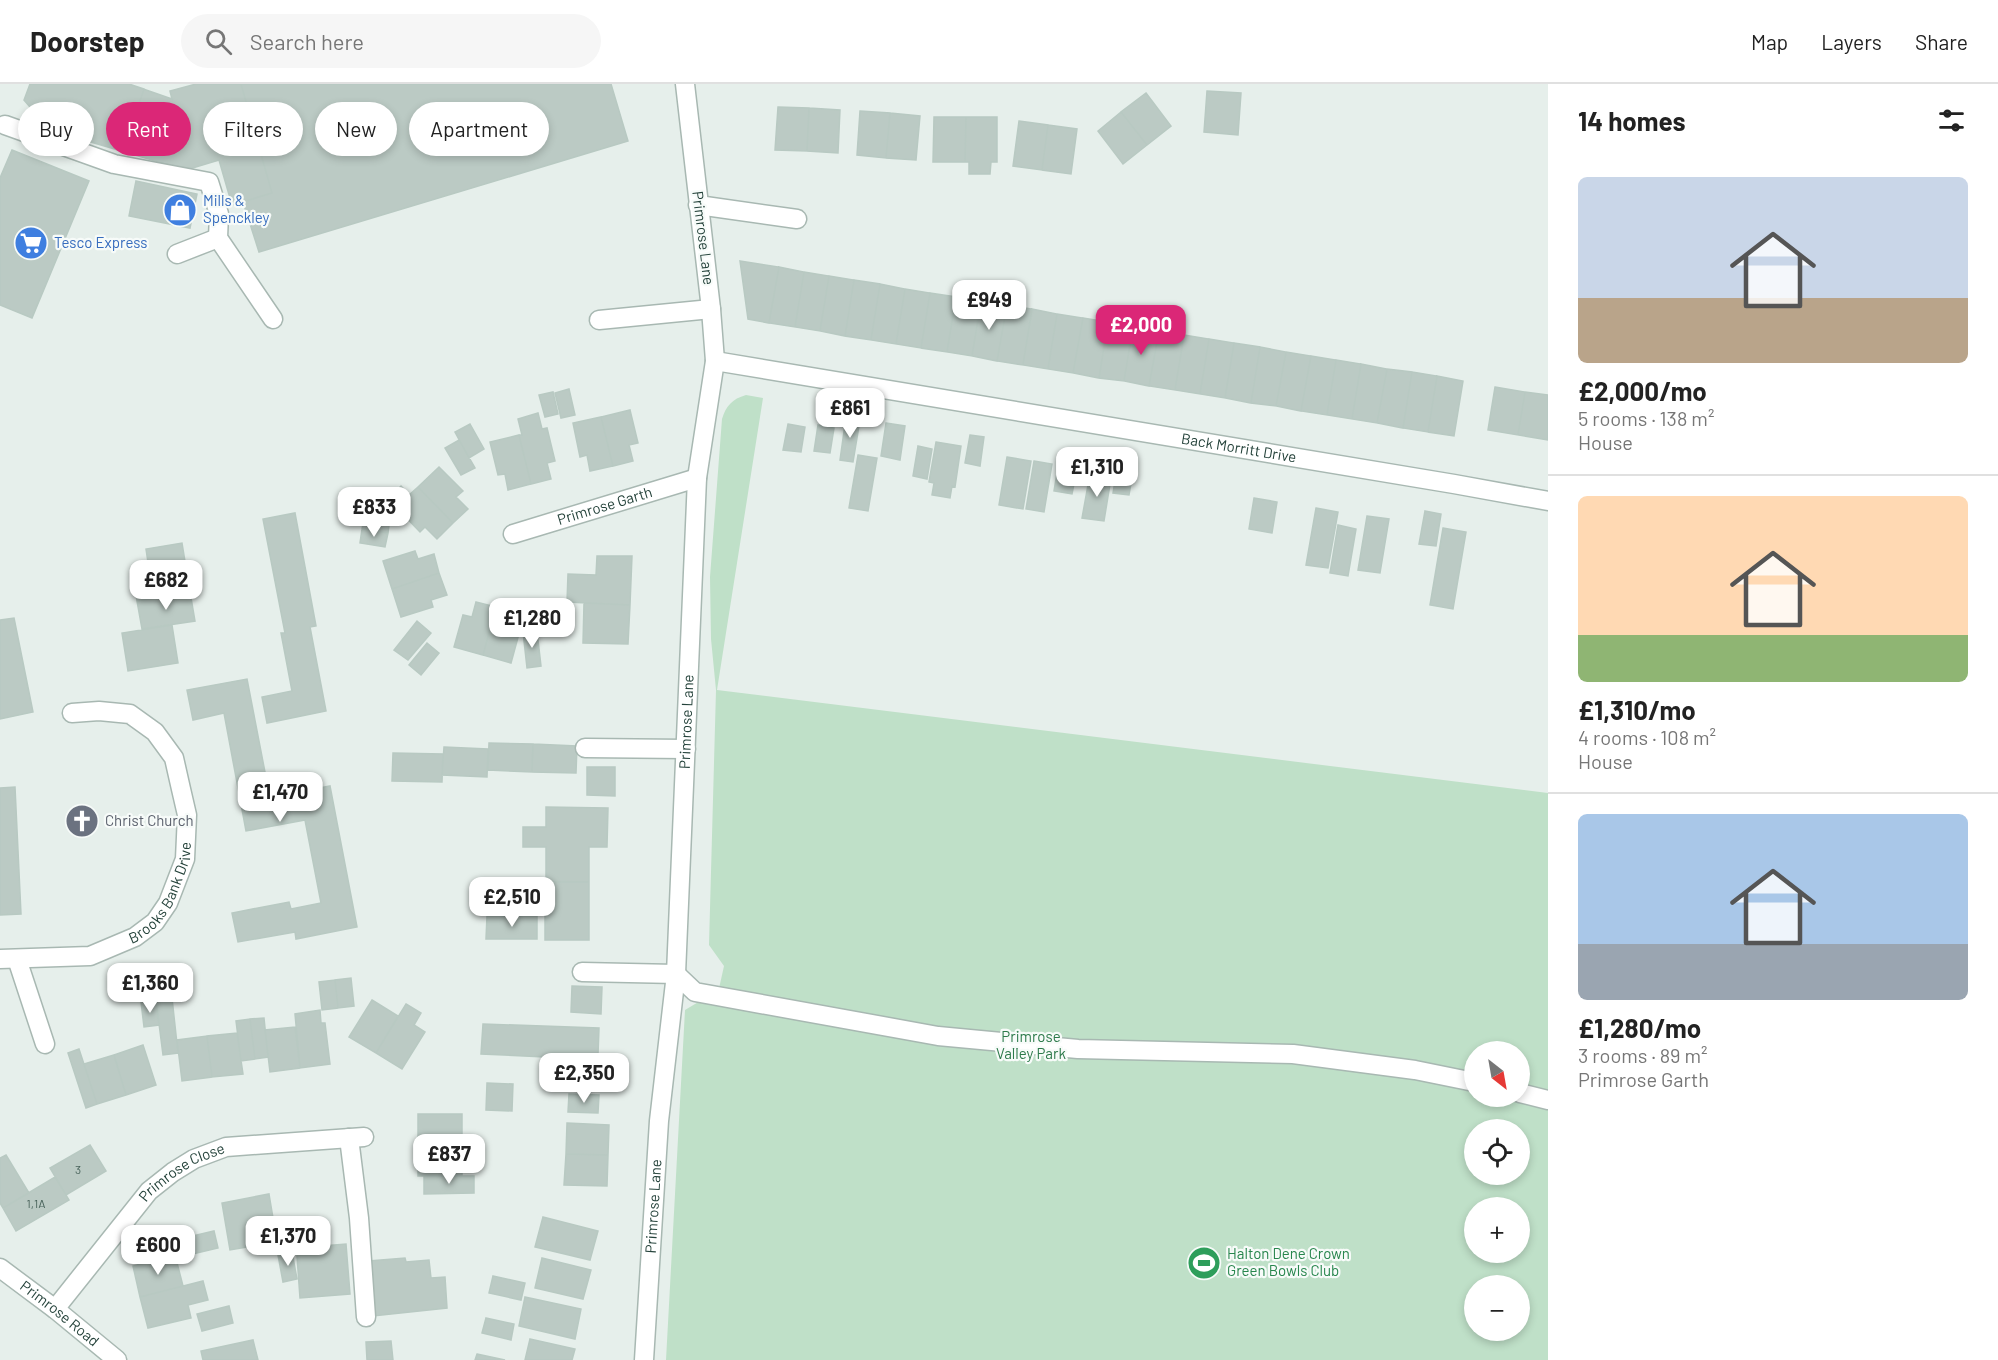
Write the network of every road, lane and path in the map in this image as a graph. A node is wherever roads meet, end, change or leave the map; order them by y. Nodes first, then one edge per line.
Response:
1 (685, 84) edge
2 (5, 125) dead end
3 (698, 205) junction
4 (797, 219) dead end
5 (218, 238) junction
6 (177, 254) dead end
7 (711, 309) junction
8 (273, 319) dead end
9 (599, 320) dead end
10 (715, 361) junction
11 (697, 478) junction
12 (1548, 501) edge
13 (513, 534) dead end
14 (72, 713) dead end
15 (585, 748) dead end
16 (686, 750) junction
17 (8, 959) edge
18 (582, 972) dead end
19 (676, 974) junction
20 (45, 1044) dead end
21 (1464, 1080) edge
22 (1530, 1096) edge
23 (1548, 1100) edge
24 (0, 1268) edge
25 (55, 1309) junction
26 (366, 1317) dead end
27 (117, 1360) edge
28 (644, 1360) edge

1 - 3 street, Primrose Lane
2 - 5 street
3 - 4 street
3 - 7 street, Primrose Lane
5 - 6 street
5 - 8 street
7 - 9 street
7 - 10 street, Primrose Lane
10 - 11 street, Primrose Lane
10 - 12 street, Back Morritt Drive
11 - 13 street, Primrose Garth
11 - 16 street, Primrose Lane
14 - 17 street, Brooks Bank Drive
15 - 16 street
16 - 19 street, Primrose Lane
17 - 20 street
18 - 19 street
19 - 21 street
19 - 28 street, Primrose Lane
22 - 23 street
24 - 25 street, Primrose Road
25 - 26 street, Primrose Close
25 - 27 street, Primrose Road

